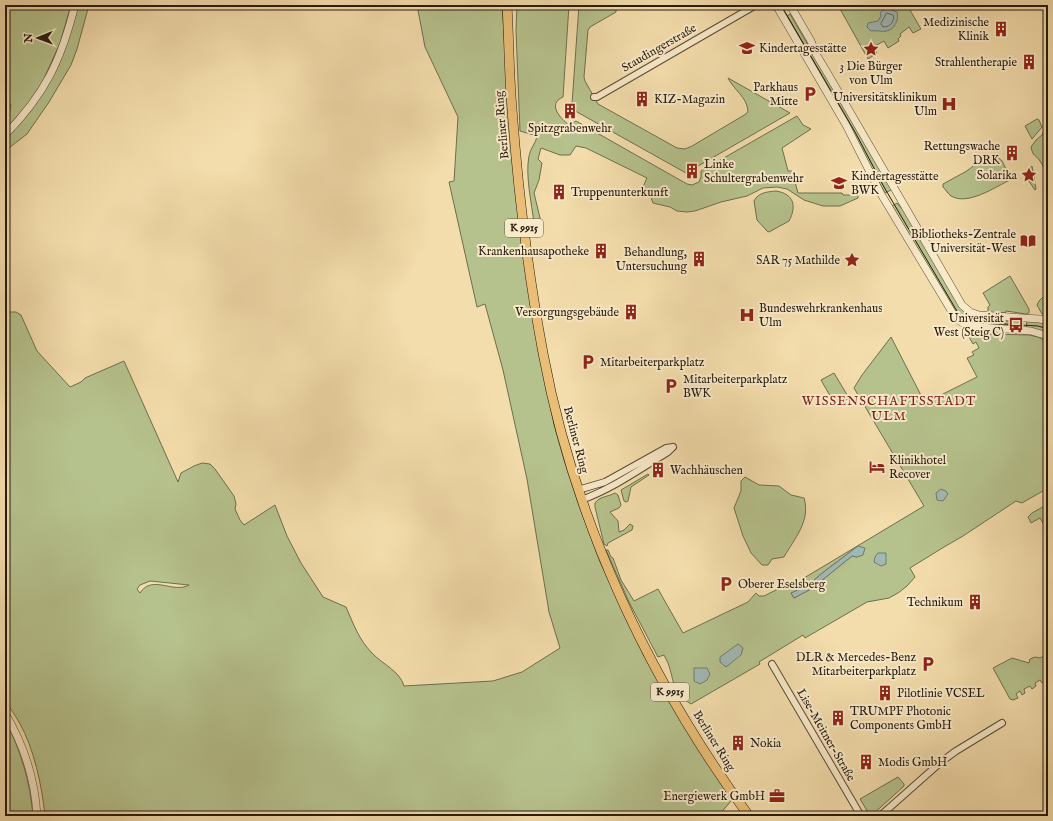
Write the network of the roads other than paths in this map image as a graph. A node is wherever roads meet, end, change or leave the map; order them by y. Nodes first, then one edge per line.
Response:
1 (75, 5) edge
2 (508, 5) edge
3 (756, 5) edge
4 (776, 5) edge
5 (790, 5) edge
6 (594, 97) dead end
7 (5, 136) edge
8 (1048, 321) edge
9 (1048, 336) edge
10 (578, 490) junction
11 (595, 495) junction
12 (581, 500) junction
13 (587, 516) junction
14 (772, 664) dead end
15 (5, 713) edge
16 (1002, 723) dead end
17 (37, 816) edge
18 (749, 816) edge
19 (861, 816) edge
20 (880, 816) edge

1 - 7 street
2 - 10 main road, Berliner Ring / K 9915
3 - 6 street, Staudingerstraße
4 - 9 street
5 - 8 street
10 - 11 street
10 - 12 main road, Berliner Ring / K 9915
11 - 12 street
11 - 13 street
12 - 13 main road, Berliner Ring / K 9915
13 - 18 main road, Berliner Ring / K 9915
14 - 19 street, Lise-Meitner-Straße
15 - 17 street
16 - 20 street

